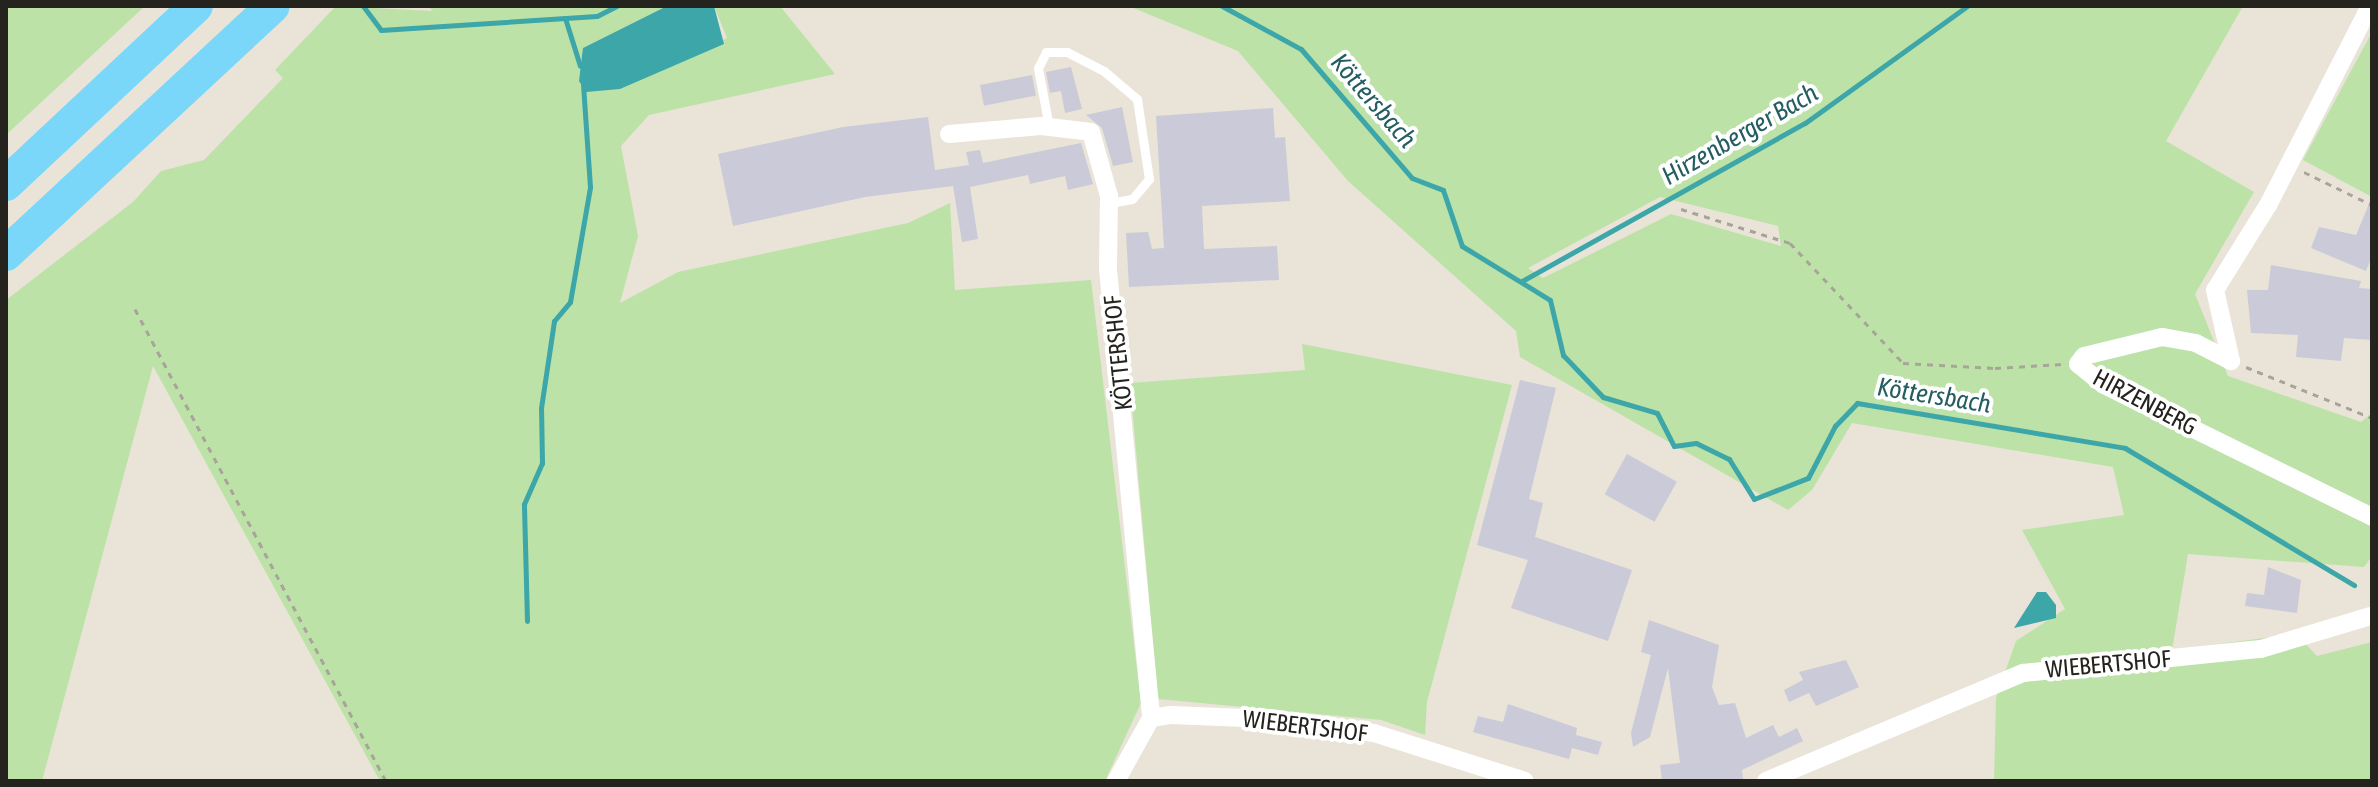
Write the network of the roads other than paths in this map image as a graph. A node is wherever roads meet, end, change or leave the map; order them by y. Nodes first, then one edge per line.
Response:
1 (196, 6) edge
2 (273, 6) edge
3 (2370, 6) edge
4 (1049, 127) junction
5 (949, 134) dead end
6 (6, 184) edge
7 (1109, 203) junction
8 (6, 254) edge
9 (2372, 517) edge
10 (2371, 614) edge
11 (1151, 718) junction
12 (1116, 781) edge
13 (1525, 781) edge
14 (1766, 781) edge

1 - 6 highway
2 - 8 highway
3 - 9 street, HIRZENBERG
4 - 5 street, KÖTTERSHOF
4 - 7 street, KÖTTERSHOF
4 - 7 lane
7 - 11 street, KÖTTERSHOF
10 - 14 street, WIEBERTSHOF
11 - 12 street
11 - 13 street, WIEBERTSHOF

